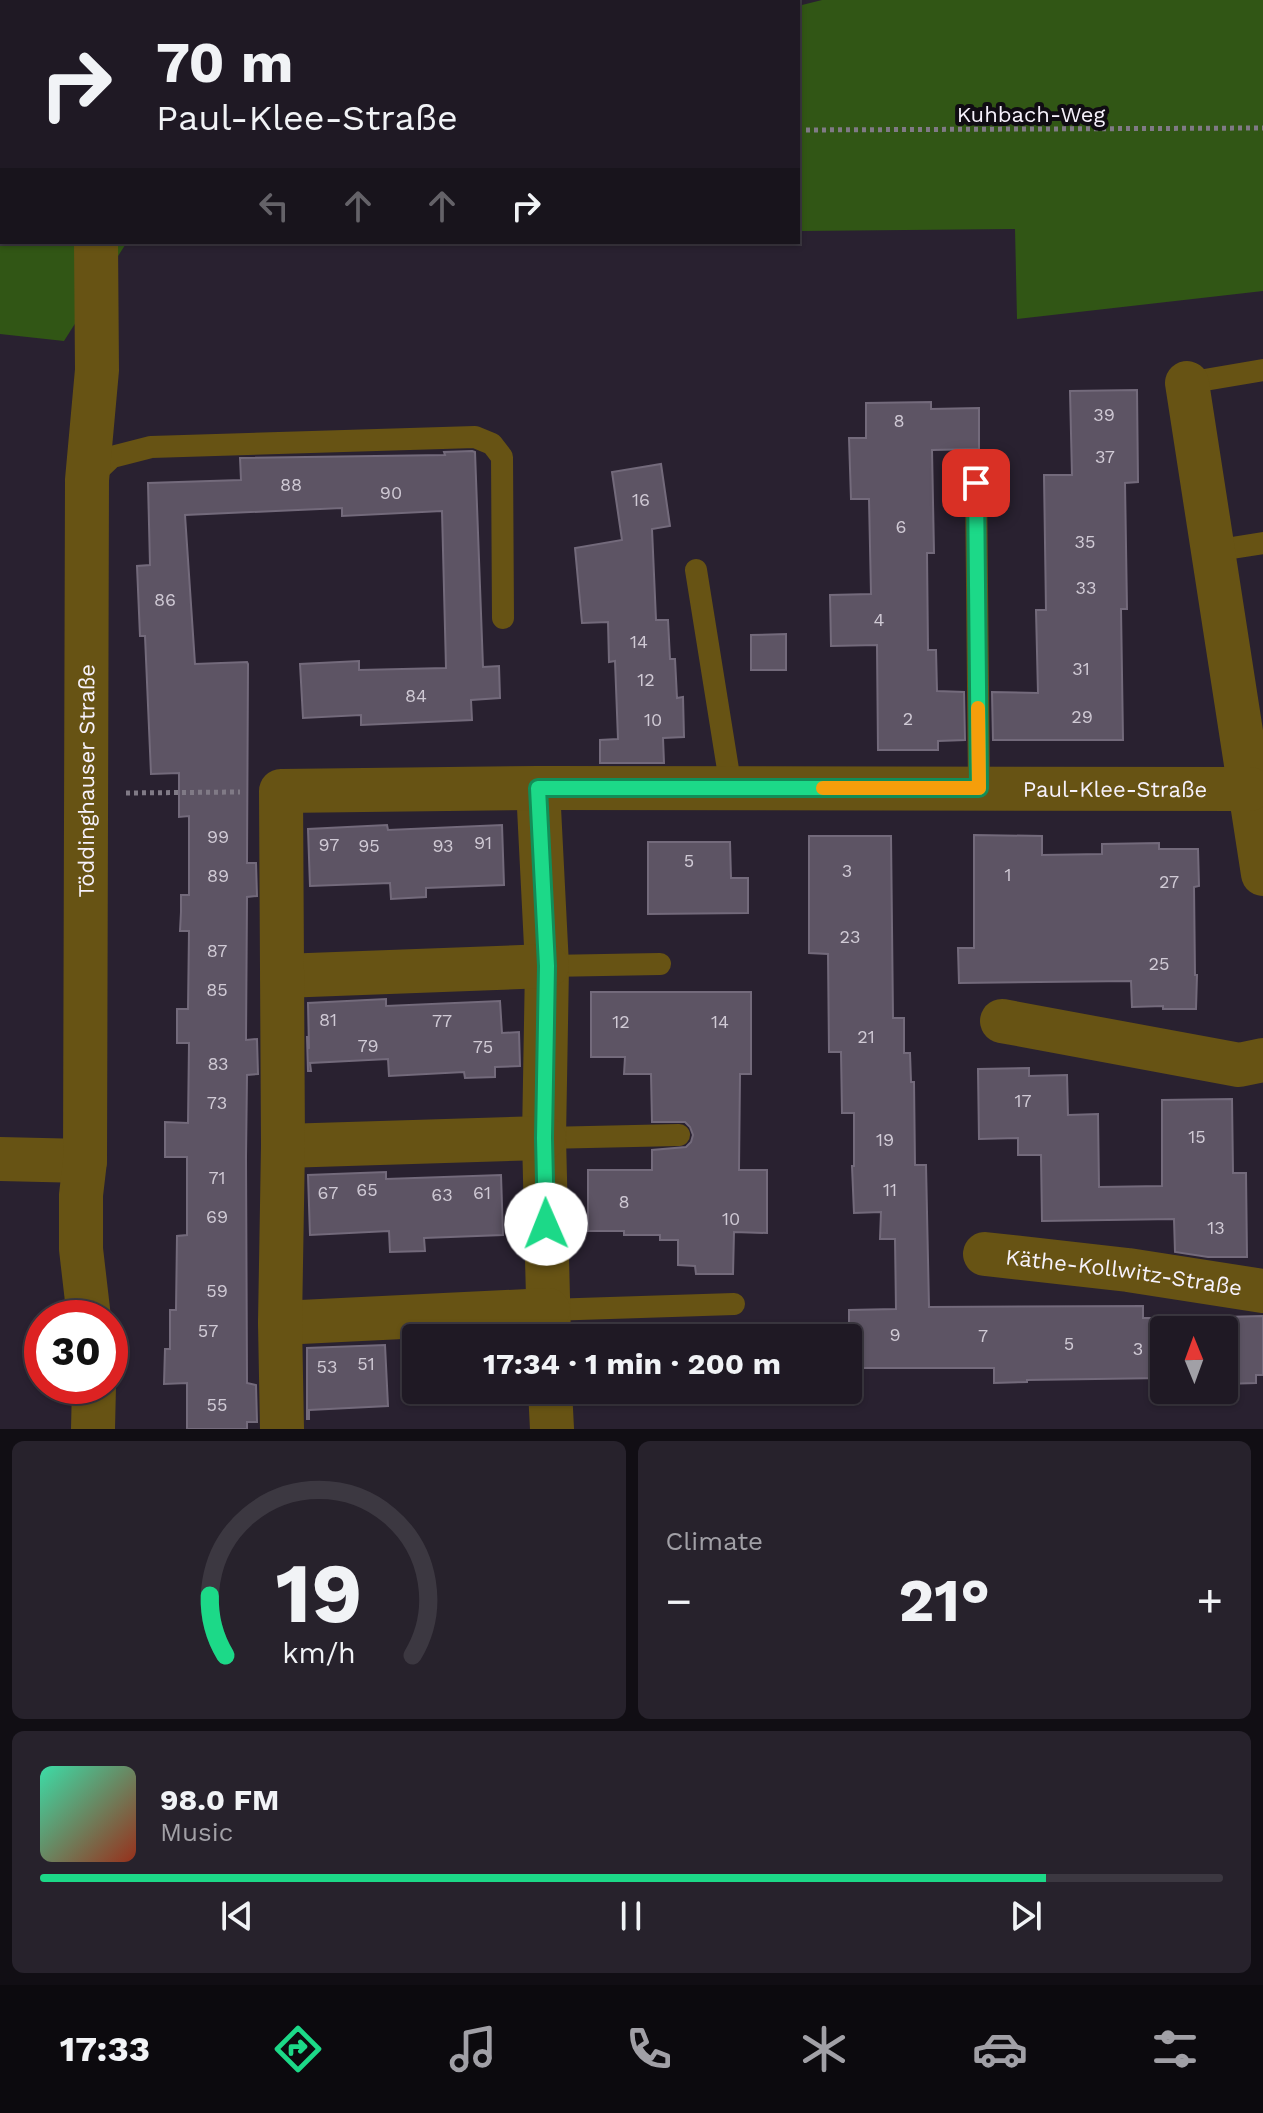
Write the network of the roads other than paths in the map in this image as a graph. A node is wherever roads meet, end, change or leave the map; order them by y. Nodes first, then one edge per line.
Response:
1 (96, 244) edge
2 (1263, 370) edge
3 (1187, 383) joint
4 (87, 480) junction
5 (976, 483) dead end
6 (1263, 543) edge
7 (1213, 551) junction
8 (696, 570) dead end
9 (503, 618) dead end
10 (1251, 716) edge
11 (538, 788) junction
12 (731, 788) junction
13 (979, 788) junction
14 (1250, 789) junction
15 (1263, 874) edge
16 (660, 964) dead end
17 (547, 966) junction
18 (282, 976) junction
19 (1002, 1021) dead end
20 (1263, 1060) edge
21 (679, 1135) dead end
22 (544, 1138) junction
23 (283, 1146) junction
24 (0, 1159) edge
25 (85, 1161) junction
26 (985, 1254) dead end
27 (1263, 1291) edge
28 (87, 1300) edge
29 (734, 1304) dead end
30 (280, 1323) junction
31 (548, 1324) edge
32 (94, 1404) edge
33 (551, 1404) edge
34 (93, 1429) edge
35 (282, 1429) edge
36 (552, 1429) edge

1 - 4 street, Töddinghauser Straße
2 - 3 lane
3 - 7 street
4 - 9 lane
4 - 25 street, Töddinghauser Straße
5 - 13 lane
6 - 7 lane
7 - 10 street
8 - 12 lane
10 - 14 street
11 - 12 street, Paul-Klee-Straße
11 - 17 street
11 - 18 street, Paul-Klee-Straße
12 - 13 street, Paul-Klee-Straße
13 - 14 street, Paul-Klee-Straße
14 - 15 street
16 - 17 lane
17 - 18 street
17 - 22 street
18 - 23 street
19 - 20 street
21 - 22 lane
22 - 23 street
22 - 31 street
23 - 30 street
24 - 25 street
25 - 28 street, Töddinghauser Straße
26 - 27 street, Käthe-Kollwitz-Straße
29 - 31 lane
30 - 31 street
30 - 35 street
32 - 34 street
33 - 36 street

